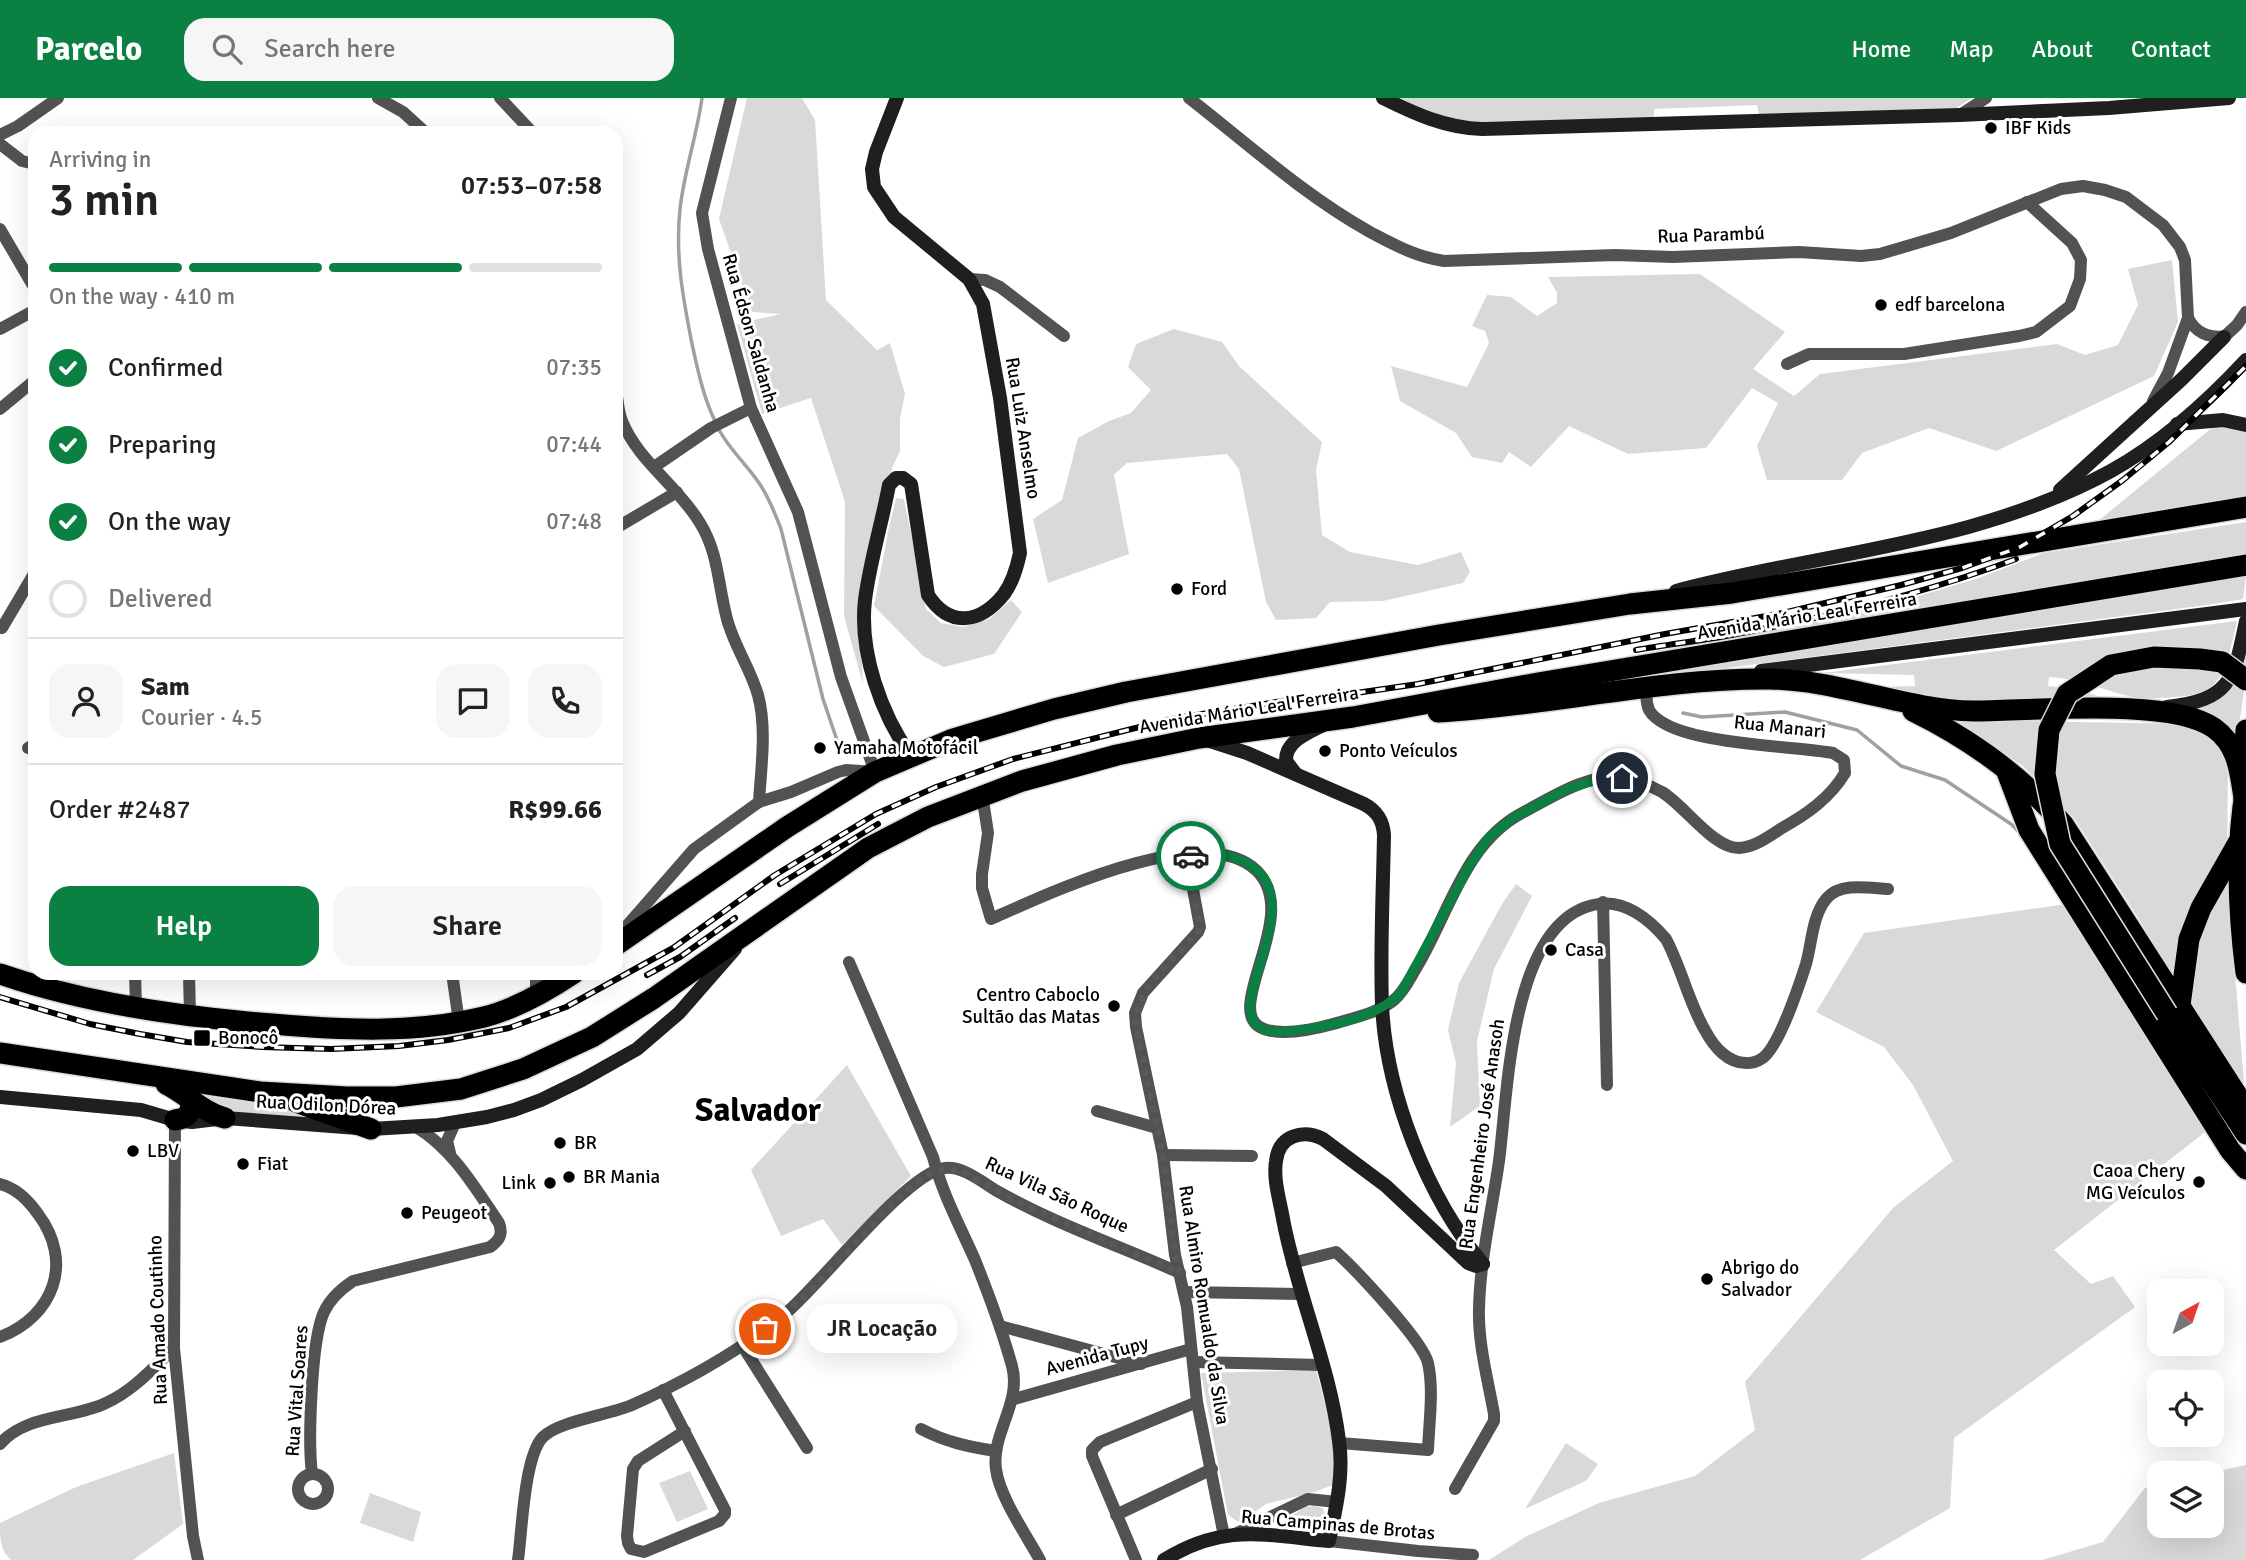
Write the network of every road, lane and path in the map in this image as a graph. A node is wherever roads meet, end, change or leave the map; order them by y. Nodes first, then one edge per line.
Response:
1 (58, 98) edge
2 (378, 98) edge
3 (500, 98) edge
4 (731, 98) edge
5 (897, 98) edge
6 (1189, 98) edge
7 (1383, 98) edge
8 (1986, 98) edge
9 (2229, 98) edge
10 (1960, 115) junction
11 (418, 126) edge
12 (526, 126) edge
13 (0, 135) edge
14 (0, 144) edge
15 (28, 162) edge
16 (2027, 202) junction
17 (0, 229) edge
18 (28, 277) edge
19 (969, 279) junction
20 (2246, 312) edge
21 (28, 314) edge
22 (2188, 318) junction
23 (0, 330) edge
24 (1064, 336) dead end
25 (2224, 337) junction
26 (2246, 360) edge
27 (1787, 363) dead end
28 (28, 386) edge
29 (2150, 407) junction
30 (751, 408) junction
31 (0, 409) edge
32 (623, 422) edge
33 (2177, 424) junction
34 (2246, 425) edge
35 (654, 467) junction
36 (677, 492) junction
37 (2045, 502) junction
38 (2244, 508) edge
39 (623, 524) edge
40 (2246, 565) edge
41 (28, 584) edge
42 (1630, 604) junction
43 (2246, 609) edge
44 (2246, 621) edge
45 (2, 628) dead end
46 (2246, 680) edge
47 (1699, 681) junction
48 (1647, 688) junction
49 (1865, 692) junction
50 (2144, 709) junction
51 (1353, 718) junction
52 (1331, 720) junction
53 (2246, 730) edge
54 (1199, 738) junction
55 (911, 756) junction
56 (2006, 770) junction
57 (875, 772) junction
58 (1296, 774) junction
59 (2245, 792) edge
60 (982, 794) junction
61 (759, 802) junction
62 (2239, 842) junction
63 (1192, 854) junction
64 (1888, 889) dead end
65 (1603, 902) junction
66 (753, 928) junction
67 (623, 931) edge
68 (623, 940) edge
69 (849, 962) dead end
70 (0, 974) edge
71 (2246, 974) edge
72 (135, 980) edge
73 (189, 980) edge
74 (453, 980) edge
75 (536, 980) edge
76 (562, 980) edge
77 (536, 996) junction
78 (136, 1007) junction
79 (1382, 1008) junction
80 (2174, 1009) junction
81 (190, 1016) junction
82 (459, 1022) junction
83 (0, 1053) edge
84 (152, 1076) junction
85 (1607, 1085) dead end
86 (260, 1091) junction
87 (0, 1097) edge
88 (189, 1097) junction
89 (2246, 1109) edge
90 (1097, 1111) dead end
91 (225, 1118) junction
92 (175, 1120) junction
93 (455, 1123) junction
94 (416, 1127) junction
95 (1157, 1128) junction
96 (371, 1129) junction
97 (2246, 1133) edge
98 (1163, 1155) junction
99 (452, 1156) junction
100 (1252, 1156) dead end
101 (2246, 1169) edge
102 (936, 1170) junction
103 (0, 1184) edge
104 (1292, 1263) junction
105 (1483, 1264) junction
106 (1180, 1273) junction
107 (1184, 1292) junction
108 (1300, 1294) junction
109 (1000, 1326) junction
110 (0, 1337) edge
111 (742, 1345) junction
112 (174, 1348) junction
113 (1192, 1356) junction
114 (1142, 1364) junction
115 (1321, 1364) junction
116 (663, 1390) junction
117 (1013, 1399) junction
118 (1197, 1402) junction
119 (922, 1429) dead end
120 (685, 1431) junction
121 (1339, 1443) junction
122 (0, 1444) edge
123 (807, 1448) dead end
124 (996, 1451) junction
125 (1212, 1469) junction
126 (312, 1474) dead end
127 (1455, 1489) dead end
128 (1337, 1502) junction
129 (1116, 1515) junction
130 (1230, 1535) junction
131 (1329, 1541) junction
132 (1473, 1555) dead end
133 (198, 1560) edge
134 (518, 1560) edge
135 (1040, 1560) edge
136 (1136, 1560) edge
137 (1164, 1560) edge

1 - 13 street
2 - 11 street
3 - 12 street
4 - 30 street, Rua Édson Saldanha
5 - 19 street, Rua Luiz Anselmo
6 - 16 street, Rua Parambú
7 - 10 street
8 - 10 street
9 - 10 street
14 - 15 street
16 - 22 street, Rua Parambú
16 - 27 street
17 - 18 street
19 - 24 street
19 - 55 street, Rua Luiz Anselmo
20 - 25 street
21 - 23 street
22 - 25 street
22 - 29 street, Rua Parambú
25 - 29 street
26 - 33 street
28 - 31 street
29 - 37 street
30 - 35 street
30 - 57 street, Rua Édson Saldanha
32 - 35 street
33 - 34 street
33 - 37 street
35 - 36 street
36 - 39 street
36 - 61 street
37 - 42 street
38 - 42 highway, Avenida Mário Leal Ferreira
40 - 51 highway, Avenida Mário Leal Ferreira
41 - 45 street
42 - 55 highway, Avenida Mário Leal Ferreira
43 - 47 street
44 - 50 street
46 - 80 highway, bridge
47 - 48 highway
47 - 49 highway
48 - 51 highway
48 - 79 street, Rua Manari
49 - 50 highway
49 - 56 highway
50 - 59 highway
51 - 52 highway, Avenida Mário Leal Ferreira
52 - 54 highway, Avenida Mário Leal Ferreira
52 - 58 street
53 - 59 highway
54 - 58 street
54 - 60 highway, Avenida Mário Leal Ferreira
55 - 57 highway, Avenida Mário Leal Ferreira
56 - 80 highway
56 - 101 highway
57 - 61 street
57 - 68 highway, Avenida Mário Leal Ferreira
58 - 79 street
59 - 62 highway
60 - 63 street
60 - 66 highway, Avenida Mário Leal Ferreira
61 - 67 street
62 - 71 highway
62 - 80 highway
63 - 79 street
63 - 95 street, Rua Almiro Romualdo da Silva
64 - 65 street
65 - 85 street
65 - 105 street, Rua Engenheiro José Anasoh
66 - 86 highway, Avenida Mário Leal Ferreira
66 - 93 street, Rua Odilon Dórea
69 - 102 street
70 - 78 highway
72 - 78 street
73 - 81 street
74 - 82 street
75 - 77 street
76 - 77 highway
77 - 82 highway
78 - 81 highway
79 - 105 street
80 - 89 highway
80 - 97 highway
81 - 82 highway
83 - 84 highway, Avenida Mário Leal Ferreira
84 - 86 highway, Avenida Mário Leal Ferreira
84 - 88 highway
86 - 96 highway
87 - 92 street, Rua Odilon Dórea
88 - 91 highway
88 - 92 highway
90 - 95 street
91 - 92 street, Rua Odilon Dórea
91 - 96 street, Rua Odilon Dórea
92 - 112 street, Rua Amado Coutinho
93 - 94 street, Rua Odilon Dórea
93 - 99 street
94 - 96 street, Rua Odilon Dórea
94 - 99 street, Rua Vital Soares
95 - 98 street, Rua Almiro Romualdo da Silva
98 - 100 street
98 - 106 street, Rua Almiro Romualdo da Silva
99 - 126 street, Rua Vital Soares
102 - 106 street, Rua Vila São Roque
102 - 109 street
102 - 111 street
103 - 110 street
104 - 105 street, Rua Engenheiro José Anasoh
104 - 108 street, Rua Engenheiro José Anasoh
104 - 121 street
105 - 127 street, Rua Engenheiro José Anasoh
106 - 107 street, Rua Almiro Romualdo da Silva
107 - 108 street
107 - 113 street, Rua Almiro Romualdo da Silva
108 - 115 street, Rua Engenheiro José Anasoh
109 - 114 street
109 - 117 street
111 - 116 street
111 - 123 street
112 - 122 street
112 - 133 street, Rua Amado Coutinho
113 - 114 street, Avenida Tupy
113 - 115 street, Avenida Tupy
113 - 118 street, Rua Almiro Romualdo da Silva
114 - 117 street, Avenida Tupy
115 - 121 street, Rua Engenheiro José Anasoh
116 - 120 street
116 - 134 street
117 - 124 street
118 - 125 street, Rua Almiro Romualdo da Silva
118 - 129 street
119 - 124 street
120 - 120 street
121 - 128 street, Rua Engenheiro José Anasoh
124 - 135 street
125 - 129 street
125 - 130 street, Rua Almiro Romualdo da Silva
128 - 130 street
128 - 131 street, Rua Engenheiro José Anasoh
129 - 136 street
130 - 131 street, Rua Campinas de Brotas
130 - 137 street, Rua Campinas de Brotas
131 - 132 street, Rua Campinas de Brotas

